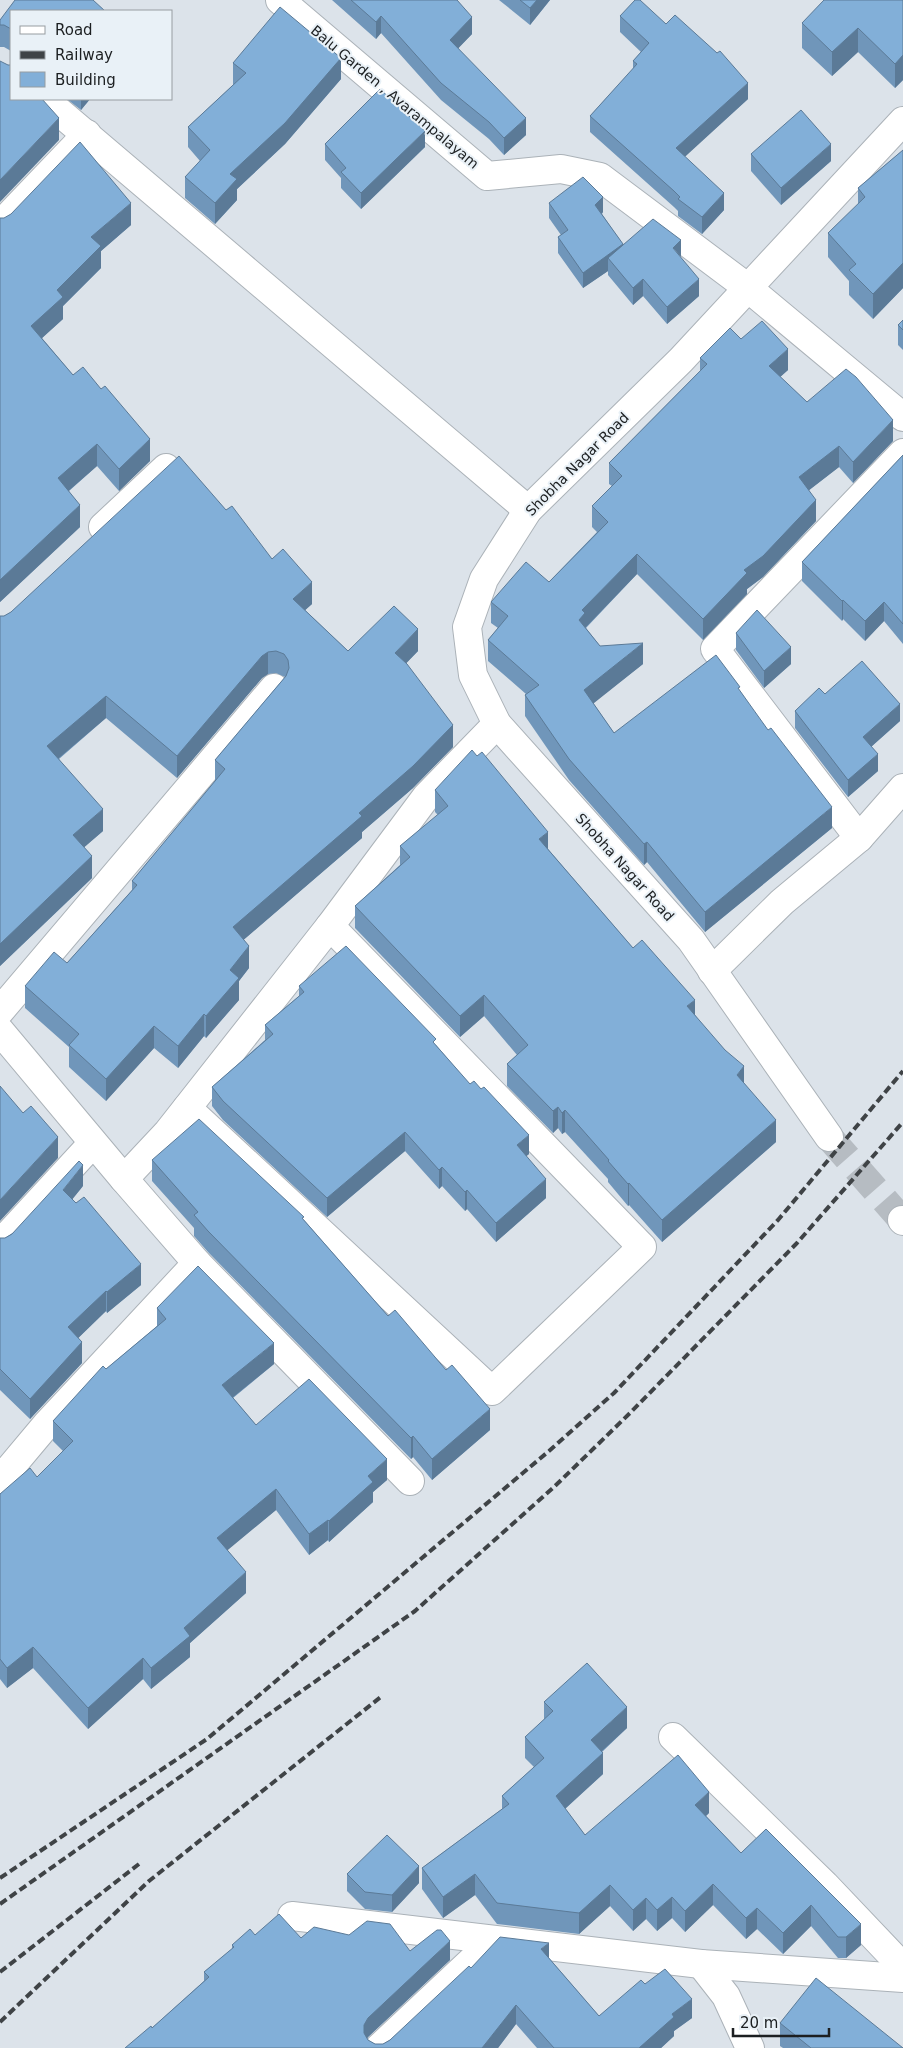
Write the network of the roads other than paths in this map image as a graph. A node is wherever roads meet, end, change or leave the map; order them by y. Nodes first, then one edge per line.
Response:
1 (280, 0) edge
2 (45, 100) edge
3 (903, 121) edge
4 (87, 134) junction
5 (0, 225) edge
6 (748, 288) junction
7 (903, 418) edge
8 (903, 453) edge
9 (166, 468) edge
10 (528, 510) junction
11 (86, 542) edge
12 (274, 688) edge
13 (497, 724) junction
14 (903, 788) edge
15 (859, 838) junction
16 (330, 926) junction
17 (712, 971) junction
18 (0, 1011) edge
19 (0, 1031) edge
20 (187, 1108) junction
21 (829, 1136) tunnel mouth
22 (93, 1143) junction
23 (124, 1179) junction
24 (0, 1244) edge
25 (197, 1263) junction
26 (0, 1480) edge
27 (410, 1481) dead end
28 (673, 1737) dead end
29 (292, 1916) dead end
30 (493, 1941) junction
31 (701, 1964) junction
32 (903, 1967) edge
33 (903, 1978) edge
34 (379, 2048) edge
35 (750, 2048) edge

1 - 6 street, Balu Garden , Avarampalayam
2 - 4 street
3 - 6 street, Shobha Nagar Road
4 - 5 street
4 - 10 street
6 - 7 street, Balu Garden , Avarampalayam
6 - 10 street, Shobha Nagar Road
8 - 15 street
9 - 11 street
10 - 13 street, Shobha Nagar Road
12 - 18 street
13 - 16 street
13 - 17 street, Shobha Nagar Road
14 - 15 street
15 - 17 street
16 - 20 street
16 - 20 street
17 - 21 street, Shobha Nagar Road
19 - 22 street
20 - 23 street
22 - 23 street
22 - 24 street
23 - 25 street
25 - 26 street
25 - 27 street
28 - 32 street
29 - 30 street
30 - 31 street
30 - 34 street
31 - 33 street
31 - 35 street

